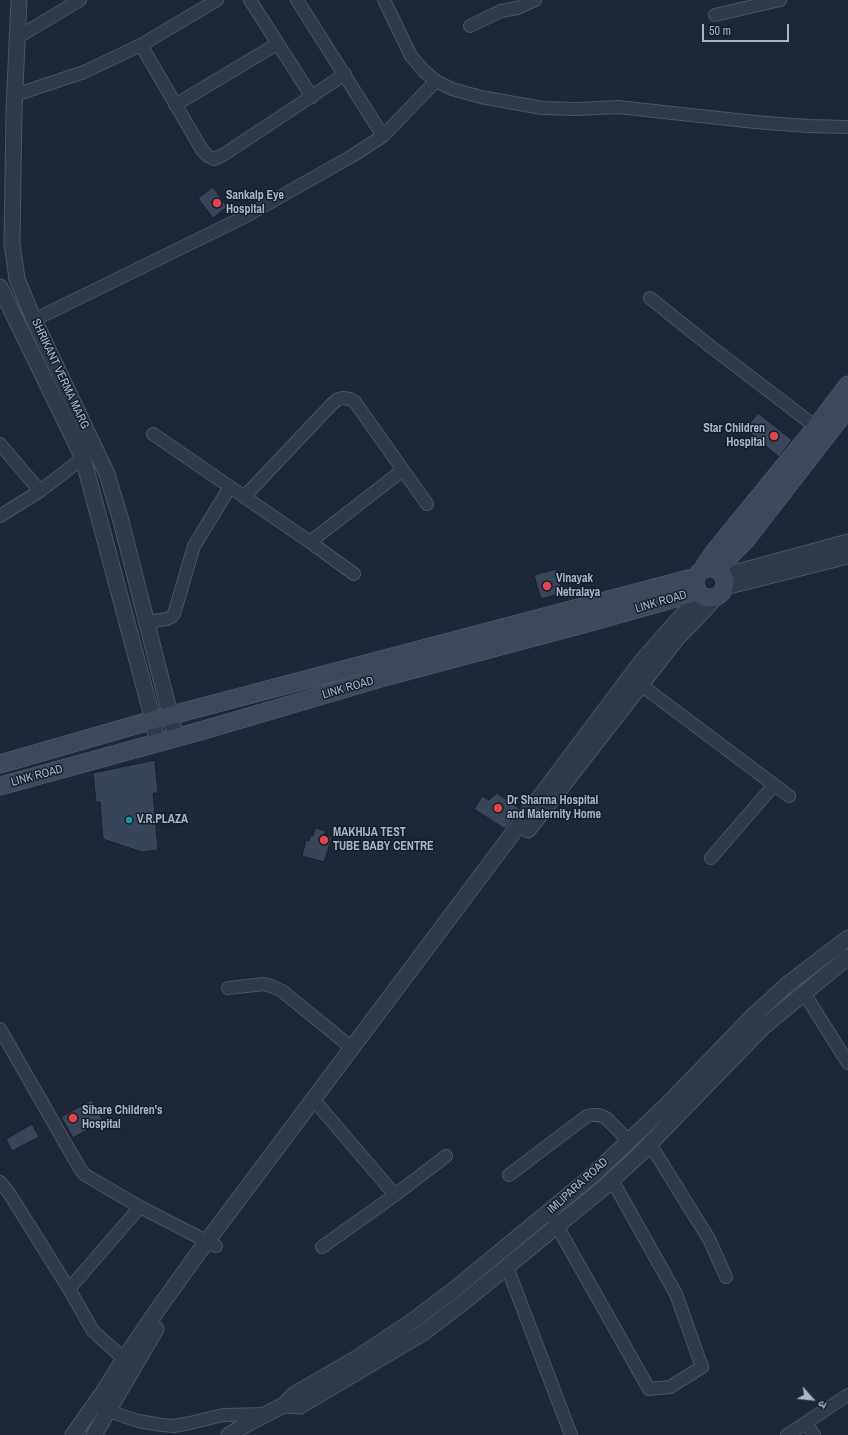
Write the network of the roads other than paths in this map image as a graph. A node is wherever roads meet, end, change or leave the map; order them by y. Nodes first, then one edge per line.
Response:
1 (19, 0) edge
2 (80, 0) edge
3 (217, 0) edge
4 (250, 0) edge
5 (298, 0) edge
6 (384, 0) edge
7 (535, 0) edge
8 (780, 0) edge
9 (715, 15) dead end
10 (470, 26) dead end
11 (18, 37) junction
12 (277, 44) junction
13 (140, 45) junction
14 (345, 74) junction
15 (436, 81) junction
16 (15, 95) junction
17 (312, 97) junction
18 (175, 105) junction
19 (848, 127) edge
20 (383, 136) junction
21 (0, 286) edge
22 (650, 298) dead end
23 (34, 320) junction
24 (848, 385) edge
25 (848, 408) edge
26 (816, 427) junction
27 (153, 434) dead end
28 (0, 444) edge
29 (83, 458) junction
30 (403, 470) junction
31 (230, 487) junction
32 (40, 491) junction
33 (244, 497) junction
34 (427, 504) dead end
35 (0, 516) edge
36 (310, 542) junction
37 (848, 542) edge
38 (848, 556) edge
39 (354, 574) dead end
40 (710, 583) junction
41 (147, 622) junction
42 (641, 685) junction
43 (170, 716) junction
44 (153, 720) junction
45 (176, 738) junction
46 (157, 743) junction
47 (0, 764) edge
48 (774, 785) junction
49 (0, 786) edge
50 (789, 796) dead end
51 (711, 858) dead end
52 (848, 938) edge
53 (848, 957) edge
54 (228, 988) dead end
55 (804, 993) junction
56 (0, 1029) edge
57 (352, 1048) junction
58 (848, 1063) edge
59 (319, 1106) junction
60 (628, 1140) junction
61 (650, 1144) junction
62 (446, 1156) dead end
63 (509, 1175) dead end
64 (612, 1180) junction
65 (0, 1182) edge
66 (395, 1196) junction
67 (4, 1197) edge
68 (140, 1206) junction
69 (549, 1212) junction
70 (557, 1226) junction
71 (212, 1243) junction
72 (322, 1247) dead end
73 (507, 1267) junction
74 (726, 1277) dead end
75 (69, 1289) junction
76 (124, 1359) junction
77 (848, 1395) edge
78 (284, 1405) junction
79 (101, 1408) junction
80 (266, 1414) junction
81 (806, 1423) junction
82 (73, 1435) edge
83 (94, 1435) edge
84 (229, 1435) edge
85 (571, 1435) edge
86 (786, 1435) edge
87 (814, 1435) edge

1 - 11 street, SHRIKANT VERMA MARG
2 - 11 street
3 - 13 street
4 - 12 street
5 - 14 street
6 - 15 street
7 - 10 street
8 - 9 street
11 - 16 street, SHRIKANT VERMA MARG
12 - 17 street
12 - 18 street
13 - 16 street
13 - 18 street
14 - 17 street
14 - 20 street
15 - 19 street
15 - 20 street
16 - 23 street, SHRIKANT VERMA MARG
17 - 18 street
20 - 23 street
21 - 29 street, SHRIKANT VERMA MARG
22 - 26 street
23 - 41 street, SHRIKANT VERMA MARG
24 - 26 main road
25 - 40 main road
26 - 40 main road
27 - 31 street
28 - 32 street
29 - 32 street
29 - 44 street, SHRIKANT VERMA MARG
30 - 33 street
30 - 34 street
30 - 36 street
31 - 33 street
31 - 41 street
32 - 35 street
33 - 36 street
36 - 39 street
37 - 40 street, LINK ROAD
38 - 40 street, LINK ROAD
40 - 42 street
40 - 43 main road, LINK ROAD
40 - 45 main road, LINK ROAD
40 - 57 street
41 - 43 street, SHRIKANT VERMA MARG
42 - 48 street
42 - 59 street
43 - 44 main road, LINK ROAD
43 - 45 street, SHRIKANT VERMA MARG
44 - 46 street, SHRIKANT VERMA MARG
44 - 47 main road, LINK ROAD
45 - 46 main road, LINK ROAD
46 - 49 main road, LINK ROAD
48 - 50 street
48 - 51 street
52 - 60 street, IMLIPARA ROAD
53 - 55 street, IMLIPARA ROAD
54 - 57 street
55 - 58 street
55 - 61 street, IMLIPARA ROAD
56 - 68 street
57 - 71 street
59 - 66 street
59 - 71 street
60 - 63 street
60 - 69 street, IMLIPARA ROAD
61 - 64 street, IMLIPARA ROAD
61 - 74 street
62 - 66 street
64 - 70 street, IMLIPARA ROAD
64 - 70 street
65 - 67 street
66 - 72 street
67 - 75 street
68 - 71 street
68 - 75 street
69 - 70 street
69 - 78 street, IMLIPARA ROAD
70 - 73 street, IMLIPARA ROAD
71 - 76 street
71 - 79 street
73 - 78 street, IMLIPARA ROAD
73 - 85 street
75 - 76 street
76 - 79 street
77 - 81 street
78 - 80 street, IMLIPARA ROAD
79 - 80 street
79 - 82 street
79 - 83 street
80 - 84 street, IMLIPARA ROAD
81 - 86 street
81 - 87 street

